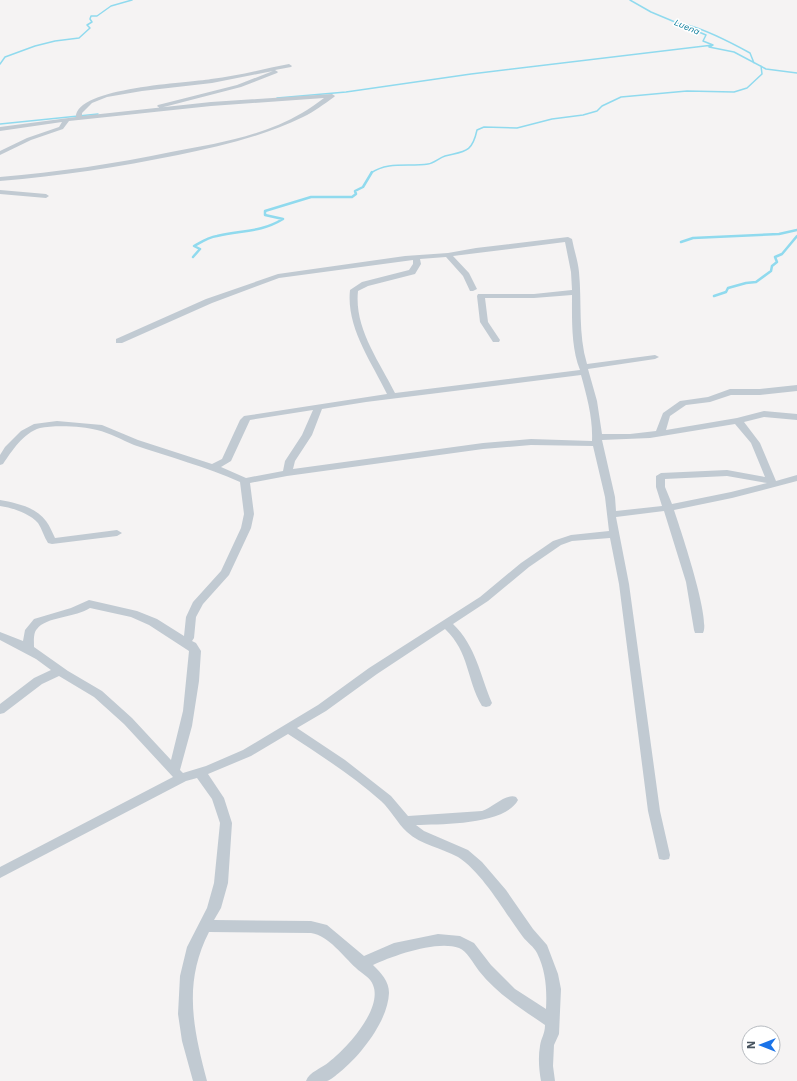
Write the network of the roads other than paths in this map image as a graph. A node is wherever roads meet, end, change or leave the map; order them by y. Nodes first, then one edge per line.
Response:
1 (194, 83) junction
2 (200, 96) junction
3 (160, 110) junction
4 (79, 118) junction
5 (67, 119) junction
6 (0, 130) edge
7 (0, 154) edge
8 (0, 176) edge
9 (0, 179) edge
10 (9, 179) junction
11 (0, 192) edge
12 (13, 193) junction
13 (46, 196) dead end
14 (448, 255) junction
15 (416, 257) junction
16 (473, 289) dead end
17 (576, 292) junction
18 (496, 340) dead end
19 (119, 341) dead end
20 (655, 357) dead end
21 (584, 370) junction
22 (797, 388) edge
23 (392, 396) junction
24 (319, 406) junction
25 (797, 417) edge
26 (737, 421) junction
27 (660, 433) junction
28 (597, 440) junction
29 (0, 462) edge
30 (214, 468) junction
31 (287, 473) junction
32 (797, 478) edge
33 (245, 481) junction
34 (772, 482) junction
35 (0, 503) edge
36 (668, 508) junction
37 (611, 515) junction
38 (117, 533) dead end
39 (614, 534) junction
40 (446, 624) junction
41 (699, 630) dead end
42 (0, 636) edge
43 (186, 642) junction
44 (28, 649) junction
45 (60, 671) junction
46 (486, 703) dead end
47 (0, 710) edge
48 (288, 728) junction
49 (200, 772) junction
50 (178, 774) junction
51 (512, 800) dead end
52 (405, 821) junction
53 (664, 855) dead end
54 (0, 873) edge
55 (205, 926) junction
56 (361, 964) junction
57 (553, 1022) junction
58 (200, 1081) edge
59 (313, 1081) edge
60 (548, 1081) edge

1 - 2 street
1 - 2 street
1 - 4 street
2 - 3 street
3 - 4 street
3 - 10 street
4 - 5 street
5 - 6 street
5 - 7 street
8 - 10 street
9 - 10 street
10 - 12 street
11 - 12 street
12 - 13 street
14 - 15 street
14 - 16 street
14 - 17 street
15 - 19 street
15 - 23 street
17 - 18 street
17 - 21 street
20 - 21 street
21 - 23 street
21 - 28 street
22 - 27 street
23 - 24 street
24 - 30 street
24 - 31 street
25 - 26 street
26 - 27 street
26 - 34 street
27 - 28 street
28 - 31 street
28 - 37 street
29 - 30 street
30 - 33 street
31 - 33 street
32 - 34 street
33 - 43 street
34 - 36 street
34 - 36 street
35 - 38 street
36 - 37 street
36 - 41 street
37 - 39 street
39 - 40 street
39 - 53 street
40 - 46 street
40 - 48 street
42 - 44 street
43 - 44 street
43 - 50 street
44 - 45 street
45 - 47 street
45 - 50 street
48 - 49 street
48 - 52 street
49 - 50 street
49 - 55 street
50 - 54 street
51 - 52 street
52 - 57 street
55 - 56 street
55 - 58 street
56 - 57 street
56 - 59 street
57 - 60 street

